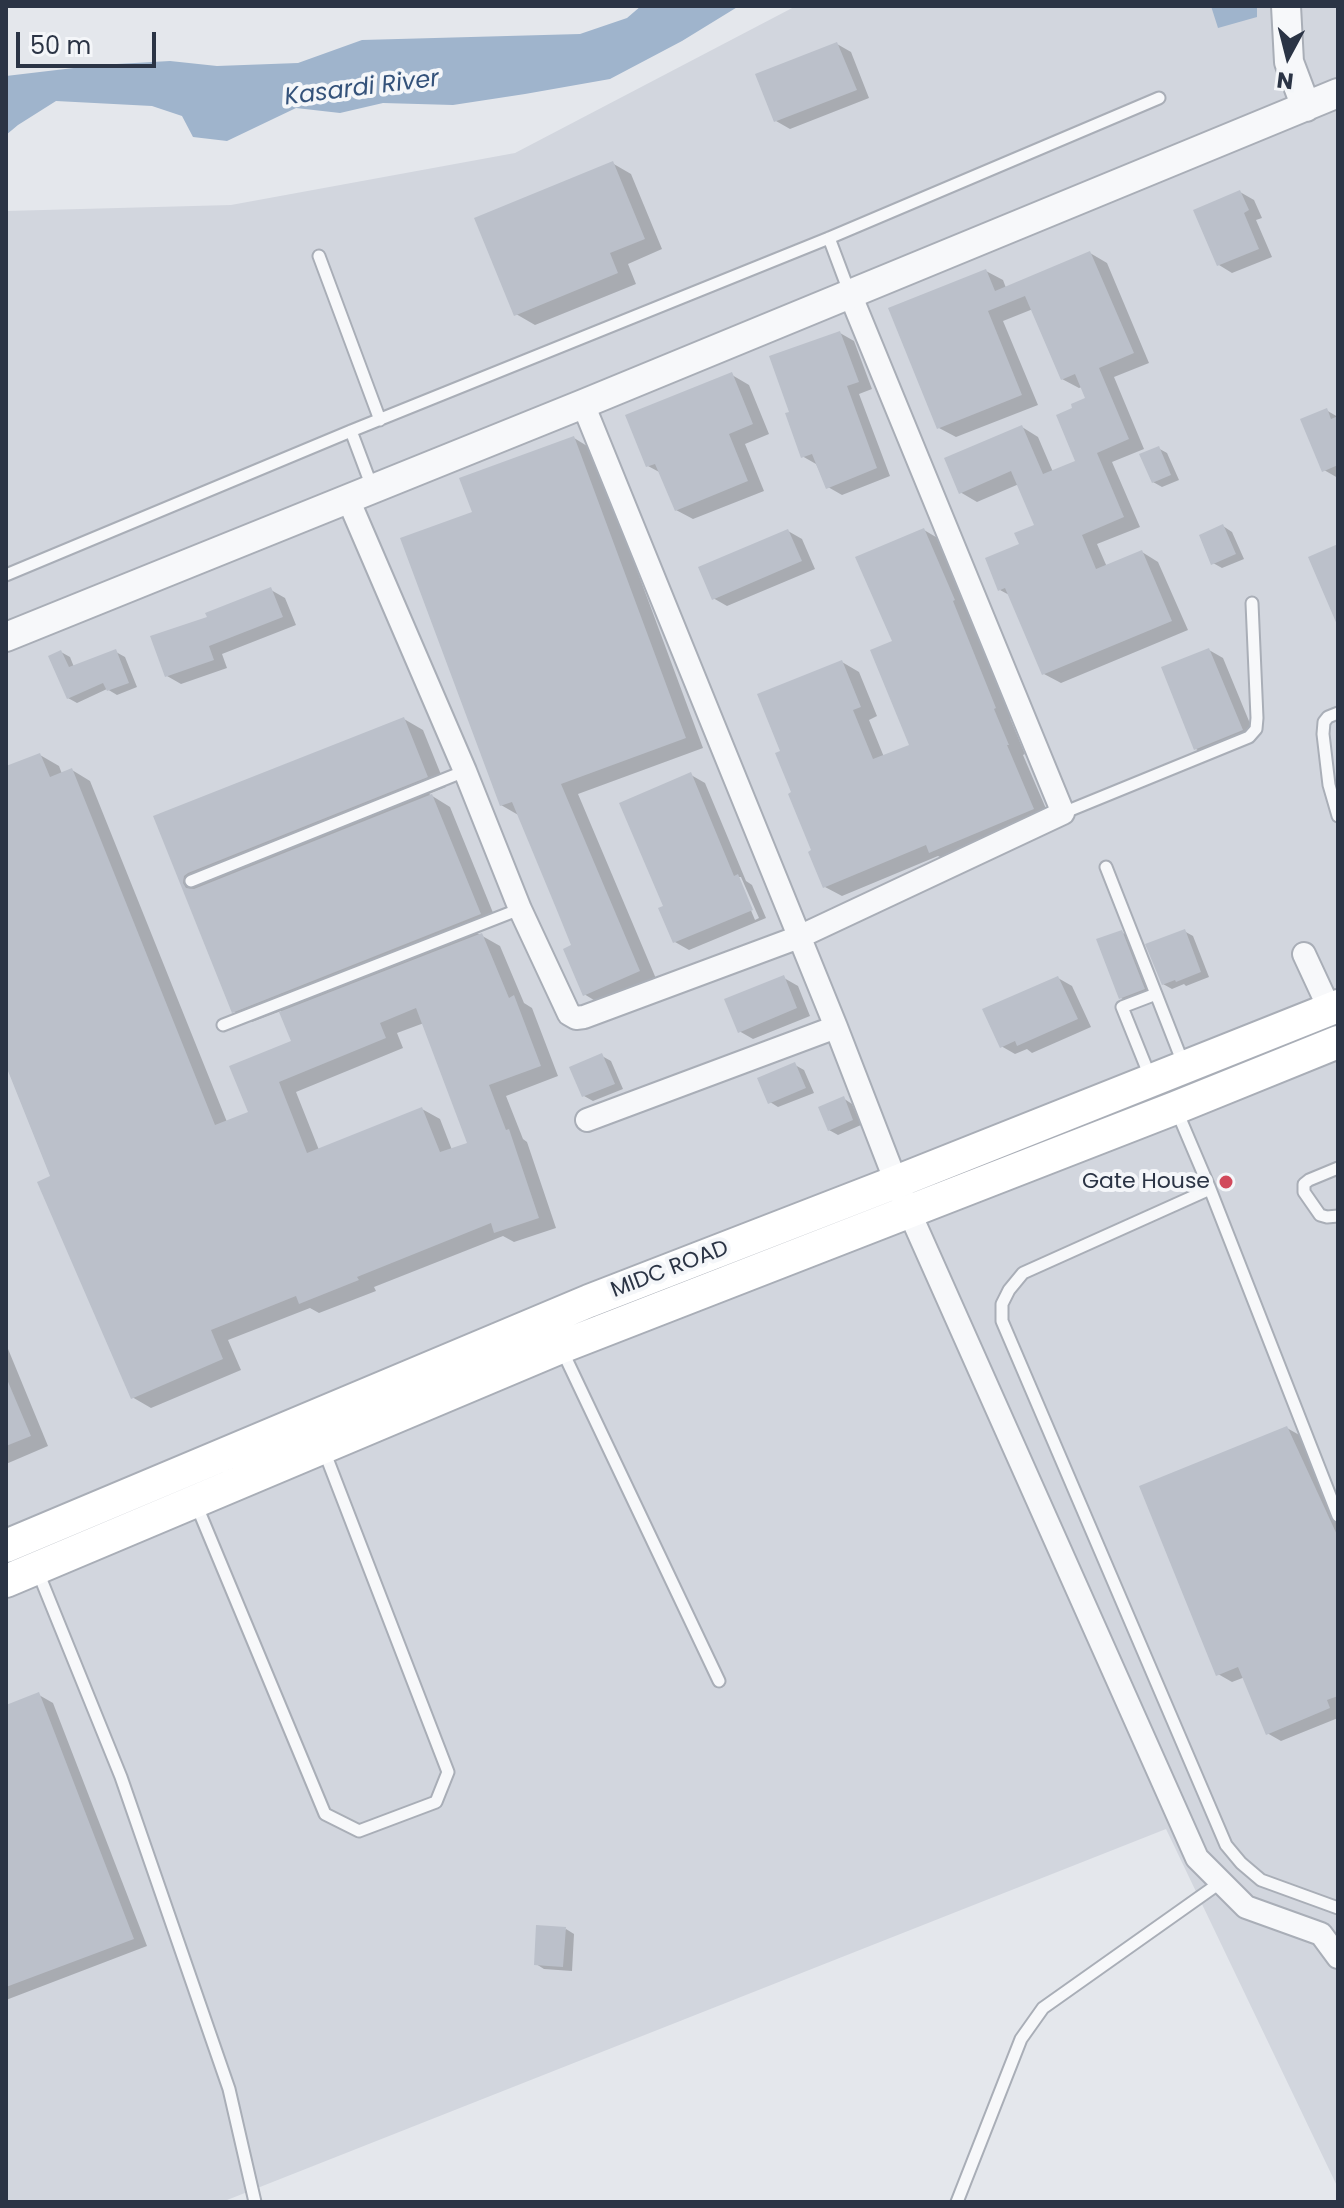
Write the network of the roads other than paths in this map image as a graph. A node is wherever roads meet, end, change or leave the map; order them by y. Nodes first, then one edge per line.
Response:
1 (1286, 6) edge
2 (1338, 93) edge
3 (1159, 98) dead end
4 (1306, 107) junction
5 (829, 238) junction
6 (319, 256) dead end
7 (850, 294) junction
8 (583, 404) junction
9 (380, 420) junction
10 (351, 431) junction
11 (360, 494) junction
12 (6, 575) edge
13 (1252, 603) dead end
14 (6, 637) edge
15 (1338, 713) edge
16 (465, 771) junction
17 (1063, 813) junction
18 (1338, 816) edge
19 (1106, 867) dead end
20 (191, 881) dead end
21 (520, 909) junction
22 (799, 937) junction
23 (1304, 954) dead end
24 (1156, 994) junction
25 (1334, 1008) edge
26 (223, 1025) dead end
27 (836, 1027) junction
28 (1338, 1042) edge
29 (1184, 1067) junction
30 (1151, 1081) junction
31 (1175, 1108) junction
32 (587, 1120) dead end
33 (1338, 1168) edge
34 (896, 1182) junction
35 (1210, 1189) junction
36 (910, 1211) junction
37 (1338, 1216) edge
38 (561, 1347) junction
39 (323, 1448) junction
40 (195, 1502) junction
41 (1338, 1516) edge
42 (6, 1546) edge
43 (36, 1568) junction
44 (6, 1581) edge
45 (719, 1681) dead end
46 (1221, 1882) junction
47 (1338, 1908) edge
48 (1338, 1957) edge
49 (255, 2202) edge
50 (957, 2202) edge

1 - 4 street
2 - 4 street
3 - 5 lane
4 - 7 street
5 - 7 lane
5 - 9 lane
6 - 9 lane
7 - 8 street
7 - 17 street
8 - 11 street
8 - 22 street
9 - 10 lane
10 - 11 lane
10 - 12 lane
11 - 14 street
11 - 16 street
13 - 17 lane
15 - 18 lane
16 - 20 lane
16 - 21 street
17 - 22 street
19 - 24 lane
21 - 22 street
21 - 26 lane
22 - 27 street
23 - 25 street
24 - 29 lane
24 - 30 lane
25 - 29 main road, MIDC ROAD
27 - 32 street
27 - 34 street
28 - 31 main road, MIDC ROAD
29 - 30 main road, MIDC ROAD
30 - 34 main road, MIDC ROAD
31 - 35 lane
31 - 36 main road, MIDC ROAD
33 - 37 lane
34 - 36 street
34 - 42 main road, MIDC ROAD
35 - 41 lane
35 - 47 lane
36 - 38 main road, MIDC ROAD
36 - 46 street
38 - 39 main road, MIDC ROAD
38 - 45 lane
39 - 40 main road, MIDC ROAD
39 - 40 lane
40 - 43 main road, MIDC ROAD
43 - 44 main road, MIDC ROAD
43 - 49 lane
46 - 48 street
46 - 50 lane

